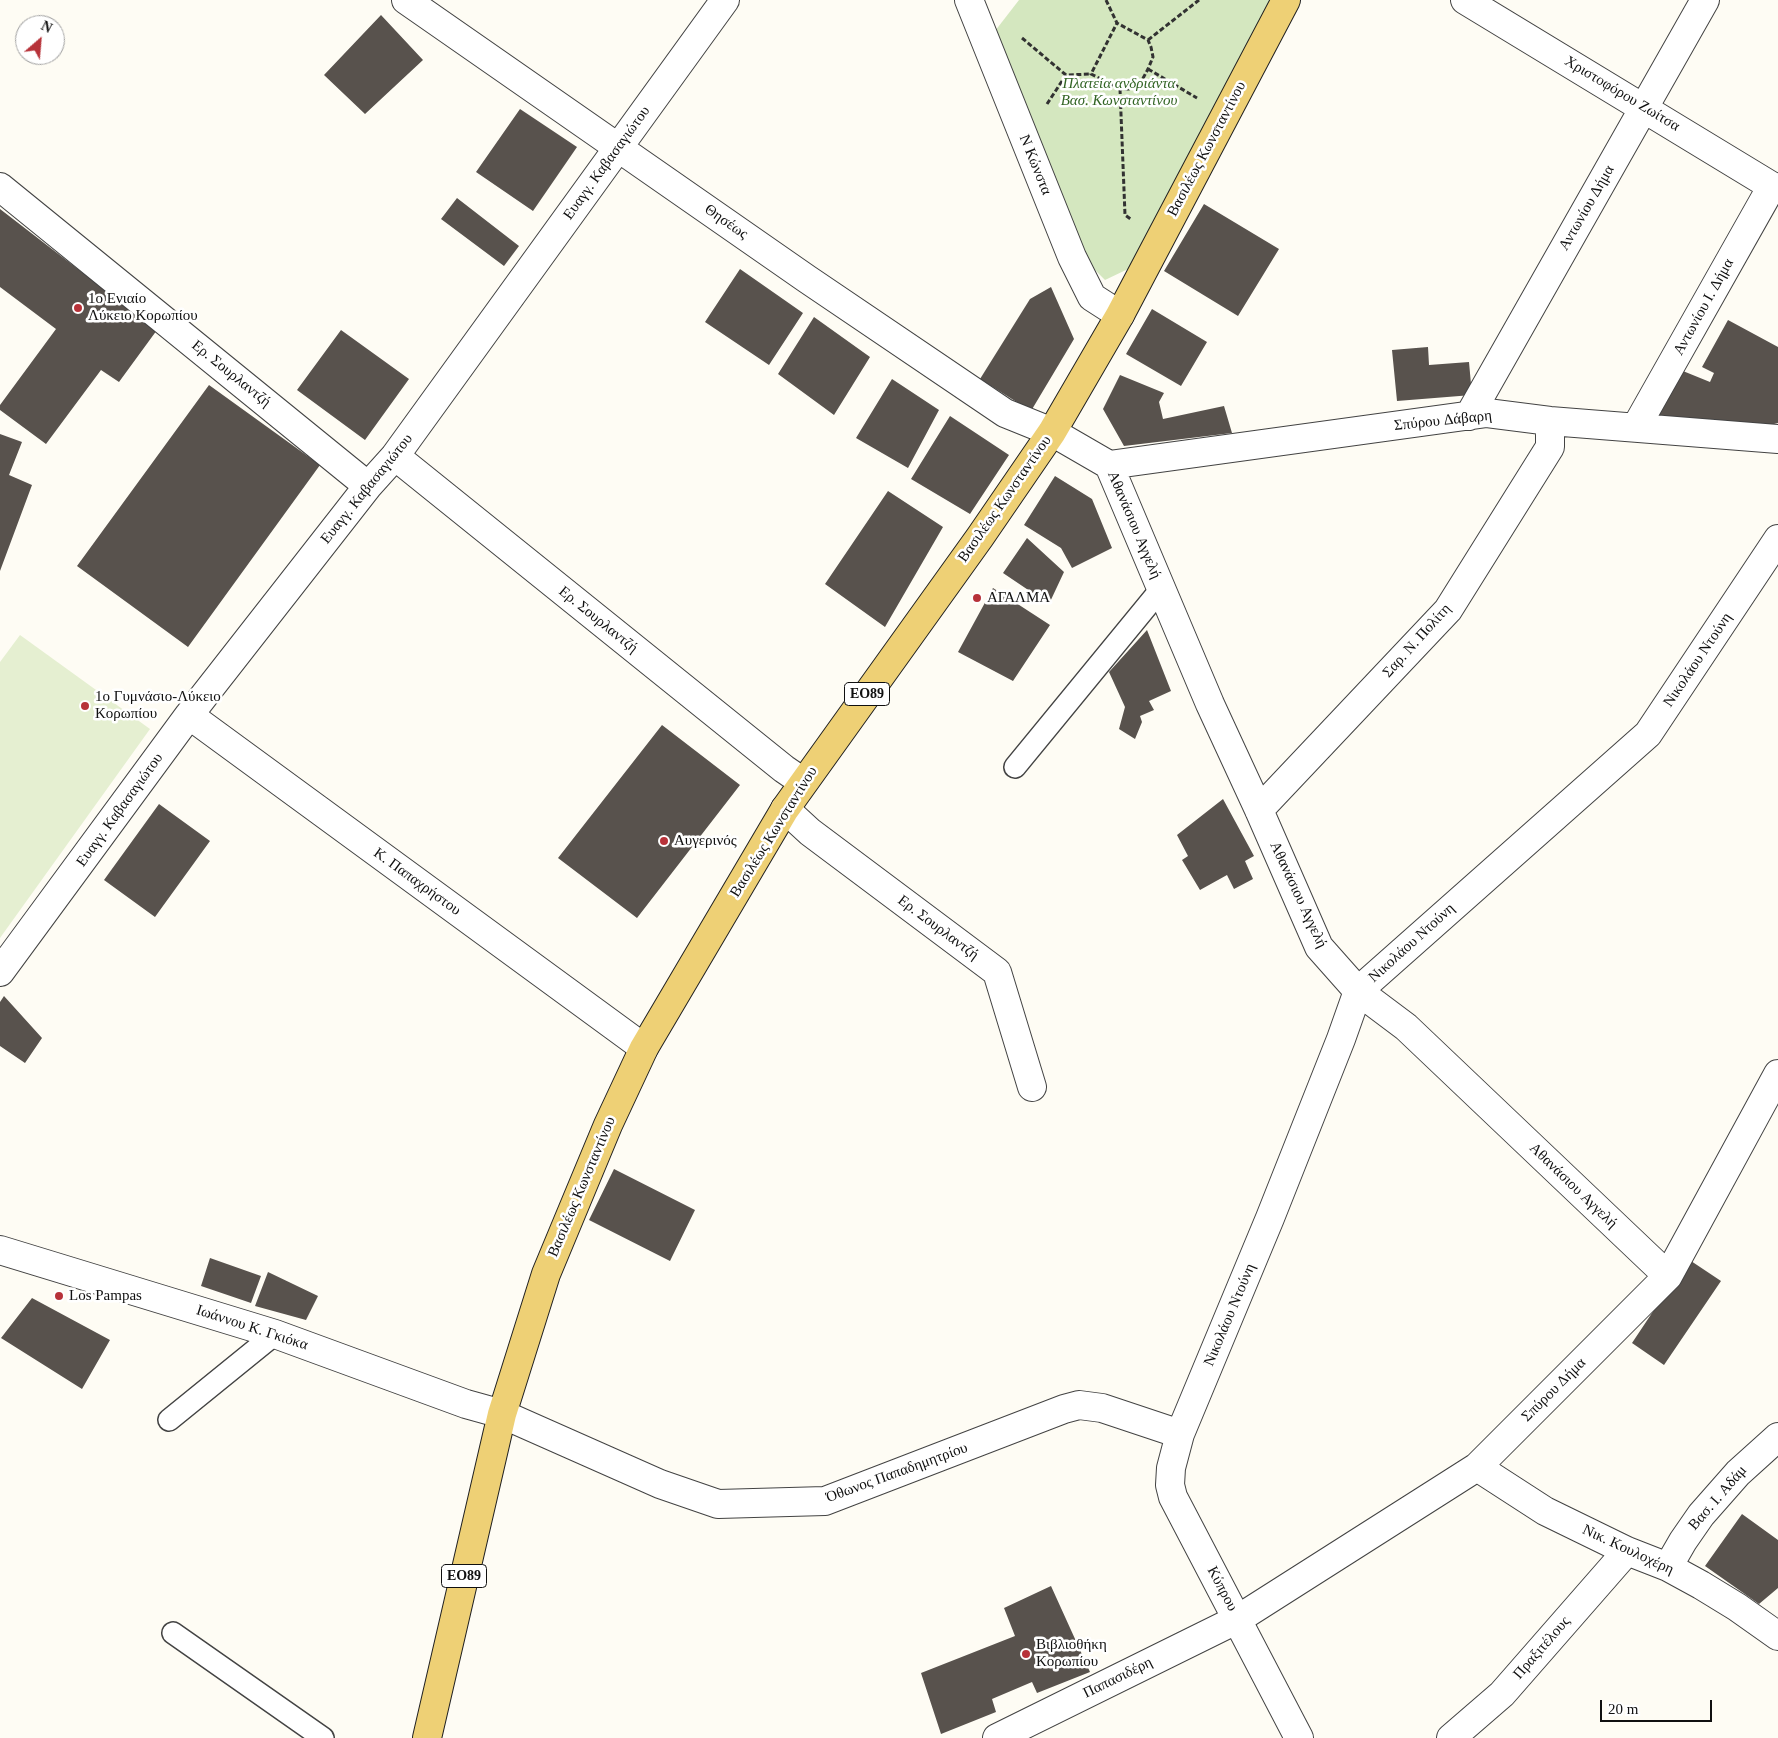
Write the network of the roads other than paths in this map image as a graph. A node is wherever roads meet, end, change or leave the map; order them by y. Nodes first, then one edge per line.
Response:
1 (406, 0) edge
2 (726, 0) edge
3 (970, 0) edge
4 (1286, 0) edge
5 (1465, 0) edge
6 (1705, 0) edge
7 (1645, 108) junction
8 (618, 147) junction
9 (0, 187) edge
10 (1775, 188) edge
11 (1120, 314) junction
12 (1469, 416) junction
13 (1550, 421) junction
14 (1636, 427) junction
15 (1052, 432) junction
16 (1778, 439) edge
17 (395, 456) junction
18 (1109, 465) junction
19 (368, 486) junction
20 (1778, 539) edge
21 (1161, 589) junction
22 (189, 715) junction
23 (1015, 767) dead end
24 (803, 782) junction
25 (785, 810) junction
26 (1259, 810) junction
27 (0, 972) edge
28 (1358, 991) junction
29 (644, 1048) junction
30 (1778, 1074) edge
31 (1032, 1087) dead end
32 (0, 1250) edge
33 (1668, 1276) junction
34 (275, 1334) junction
35 (502, 1414) junction
36 (169, 1420) dead end
37 (1180, 1434) junction
38 (1778, 1437) edge
39 (1477, 1467) junction
40 (1626, 1551) junction
41 (1668, 1567) junction
42 (1238, 1619) junction
43 (173, 1633) dead end
44 (1778, 1636) edge
45 (322, 1738) edge
46 (427, 1738) edge
47 (997, 1738) edge
48 (1299, 1738) edge
49 (1450, 1738) edge

1 - 8 street, Θησέως
2 - 8 street, Ευαγγ. Καβασαγιώτου
3 - 11 street, Ν Κώνστα
4 - 11 main road, Βασιλέως Κωνσταντίνου / ΕΟ89
5 - 7 street, Χριστοφόρου Ζωίτσα
6 - 7 street, Αντωνίου Δήμα
7 - 10 street, Χριστοφόρου Ζωίτσα
7 - 12 street, Αντωνίου Δήμα
8 - 15 street, Θησέως
8 - 17 street, Ευαγγ. Καβασαγιώτου
9 - 19 street, Ερ. Σουρλαντζή
10 - 14 street, Αντωνίου Ι. Δήμα
11 - 15 main road, Βασιλέως Κωνσταντίνου / ΕΟ89
12 - 13 street, Σπύρου Δάβαρη
12 - 18 street, Σπύρου Δάβαρη
13 - 14 street, Σπύρου Δάβαρη
13 - 26 street, Σαρ. Ν. Πολίτη
14 - 16 street, Σπύρου Δάβαρη
15 - 18 street, Αθανάσιου Αγγελή
15 - 24 main road, Βασιλέως Κωνσταντίνου / ΕΟ89
17 - 19 street, Ευαγγ. Καβασαγιώτου
17 - 24 street, Ερ. Σουρλαντζή
18 - 21 street, Αθανάσιου Αγγελή
19 - 22 street, Ευαγγ. Καβασαγιώτου
20 - 28 street, Νικολάου Ντούνη
21 - 23 lane
21 - 26 street, Αθανάσιου Αγγελή
22 - 27 street, Ευαγγ. Καβασαγιώτου
22 - 29 street, Κ. Παπαχρήστου
24 - 25 main road, Βασιλέως Κωνσταντίνου / ΕΟ89
25 - 29 main road, Βασιλέως Κωνσταντίνου / ΕΟ89
25 - 31 street, Ερ. Σουρλαντζή
26 - 28 street, Αθανάσιου Αγγελή
28 - 33 street, Αθανάσιου Αγγελή
28 - 37 street, Νικολάου Ντούνη
29 - 35 main road, Βασιλέως Κωνσταντίνου / ΕΟ89
30 - 33 street, Σπύρου Δήμα
32 - 34 street, Ιωάννου Κ. Γκιόκα
33 - 39 street, Σπύρου Δήμα
34 - 35 street, Ιωάννου Κ. Γκιόκα
34 - 36 lane
35 - 37 street, Όθωνος Παπαδημητρίου
35 - 46 main road, Βασιλέως Κωνσταντίνου / ΕΟ89
37 - 42 street, Κύπρου
38 - 41 street, Βασ. Ι. Αδάμ
39 - 40 street, Νικ. Κουλοχέρη
39 - 42 street, Σπύρου Δήμα
40 - 41 street, Νικ. Κουλοχέρη
40 - 49 street, Πραξιτέλους
41 - 44 street, Νικ. Κουλοχέρη
42 - 47 street, Παπασιδέρη
42 - 48 street, Κύπρου
43 - 45 lane

